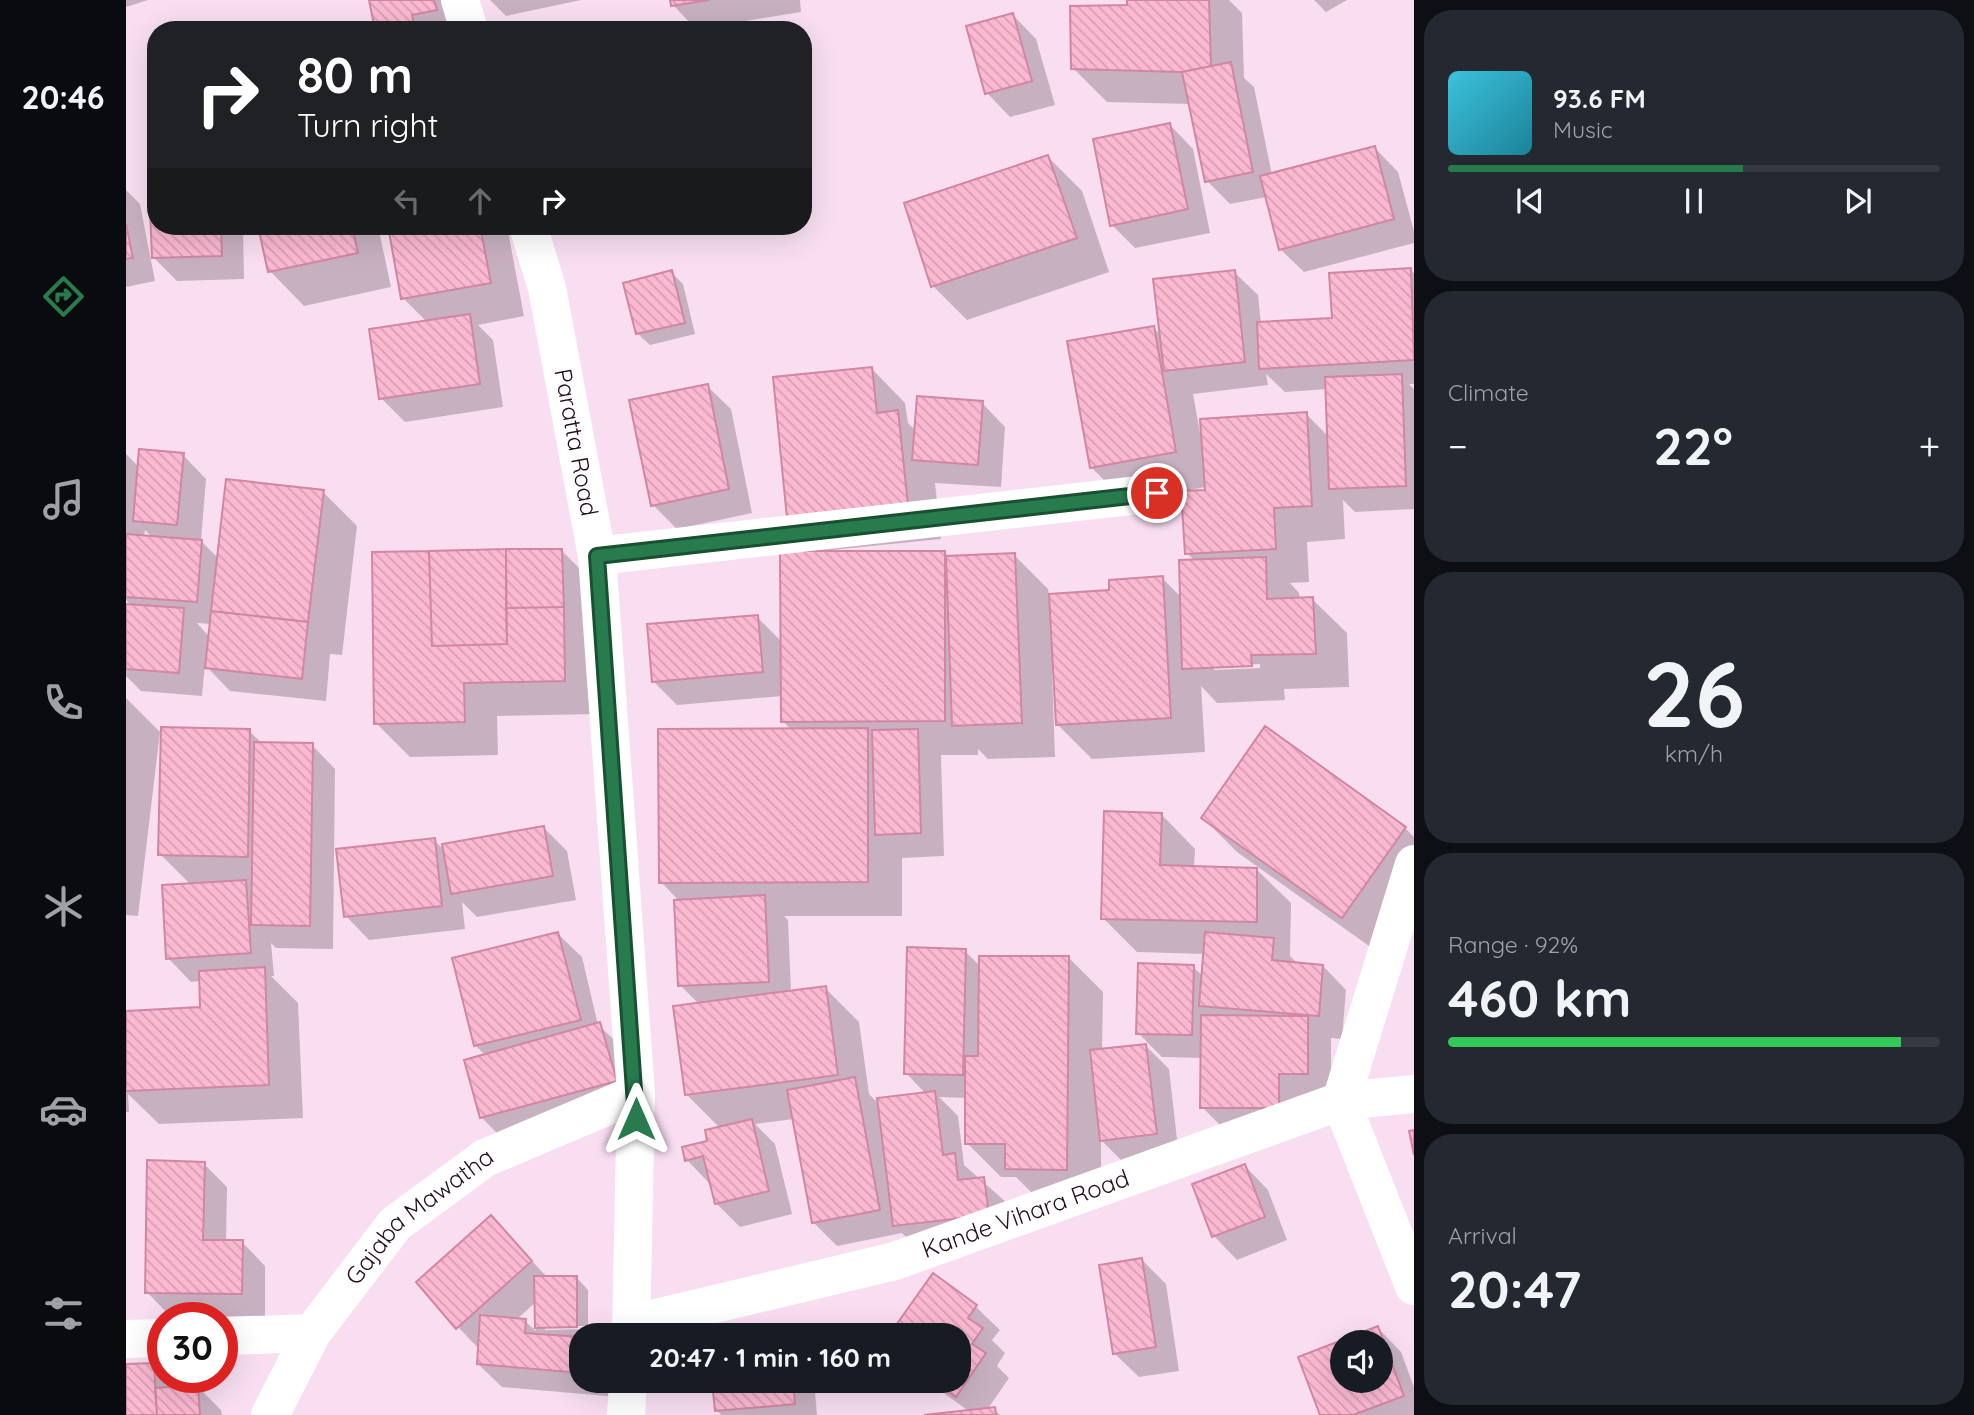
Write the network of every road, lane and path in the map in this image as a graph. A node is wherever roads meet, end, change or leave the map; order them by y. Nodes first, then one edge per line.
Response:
1 (460, 0) edge
2 (466, 21) edge
3 (531, 235) edge
4 (1157, 493) dead end
5 (597, 556) junction
6 (1414, 864) edge
7 (636, 1094) junction
8 (1414, 1094) edge
9 (1341, 1101) junction
10 (1414, 1286) edge
11 (631, 1323) edge
12 (658, 1323) edge
13 (313, 1332) junction
14 (238, 1335) edge
15 (147, 1338) edge
16 (126, 1339) edge
17 (627, 1393) edge
18 (270, 1415) edge
19 (626, 1415) edge

1 - 2 street
3 - 5 street, Paratta Road
4 - 5 street
5 - 7 street, Paratta Road
6 - 9 street
7 - 11 street, Paratta Road
7 - 13 street, Gajaba Mawatha
8 - 9 street, Kande Vihara Road
9 - 10 street
9 - 12 street, Kande Vihara Road
13 - 14 street
13 - 18 street, Gajaba Mawatha
15 - 16 street
17 - 19 street

